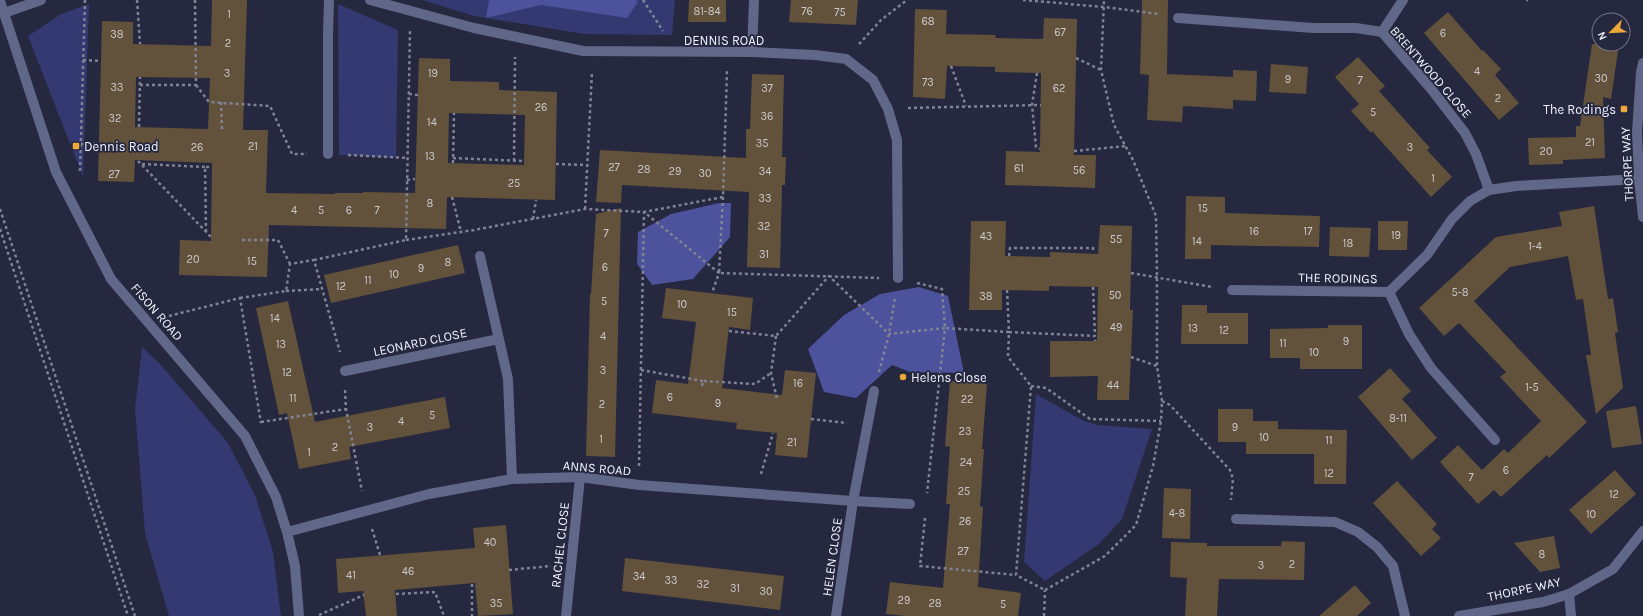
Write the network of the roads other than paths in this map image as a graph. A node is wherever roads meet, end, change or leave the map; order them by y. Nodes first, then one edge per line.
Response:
1 (42, 0) edge
2 (329, 0) edge
3 (370, 0) edge
4 (754, 0) edge
5 (1403, 0) edge
6 (0, 1) edge
7 (4, 13) junction
8 (1178, 18) road end
9 (1382, 32) junction
10 (752, 52) junction
11 (1643, 62) edge
12 (328, 154) road end
13 (1639, 179) junction
14 (1489, 190) junction
15 (1643, 217) edge
16 (480, 256) dead end
17 (898, 278) road end
18 (1232, 290) road end
19 (1389, 292) junction
20 (500, 339) junction
21 (345, 371) dead end
22 (874, 391) road end
23 (1494, 440) dead end
24 (580, 477) junction
25 (512, 479) junction
26 (853, 501) junction
27 (910, 504) dead end
28 (1236, 519) road end
29 (1643, 531) edge
30 (287, 532) junction
31 (1569, 594) junction
32 (299, 616) edge
33 (566, 616) edge
34 (836, 616) edge
35 (1405, 616) edge
36 (1459, 616) edge
37 (1570, 616) edge

1 - 7 street
2 - 12 street
3 - 10 street, DENNIS ROAD
4 - 10 street
5 - 9 street
6 - 7 street
7 - 30 street, FISON ROAD
8 - 9 street, BRENTWOOD CLOSE
9 - 14 street, BRENTWOOD CLOSE
10 - 17 street, DENNIS ROAD
11 - 13 street, THORPE WAY
13 - 14 street, THE RODINGS
13 - 15 street, THORPE WAY
14 - 19 street, THE RODINGS
16 - 20 street
18 - 19 street, THE RODINGS
19 - 23 street
20 - 21 street, LEONARD CLOSE
20 - 25 street
22 - 26 street, HELEN CLOSE
24 - 25 street, ANNS ROAD
24 - 26 street, ANNS ROAD
24 - 33 street, RACHEL CLOSE
25 - 30 street, ANNS ROAD
26 - 27 street, ANNS ROAD
26 - 34 street, HELEN CLOSE
28 - 35 street
29 - 31 street, THORPE WAY
30 - 32 street, FISON ROAD
31 - 36 street, THORPE WAY
31 - 37 street

